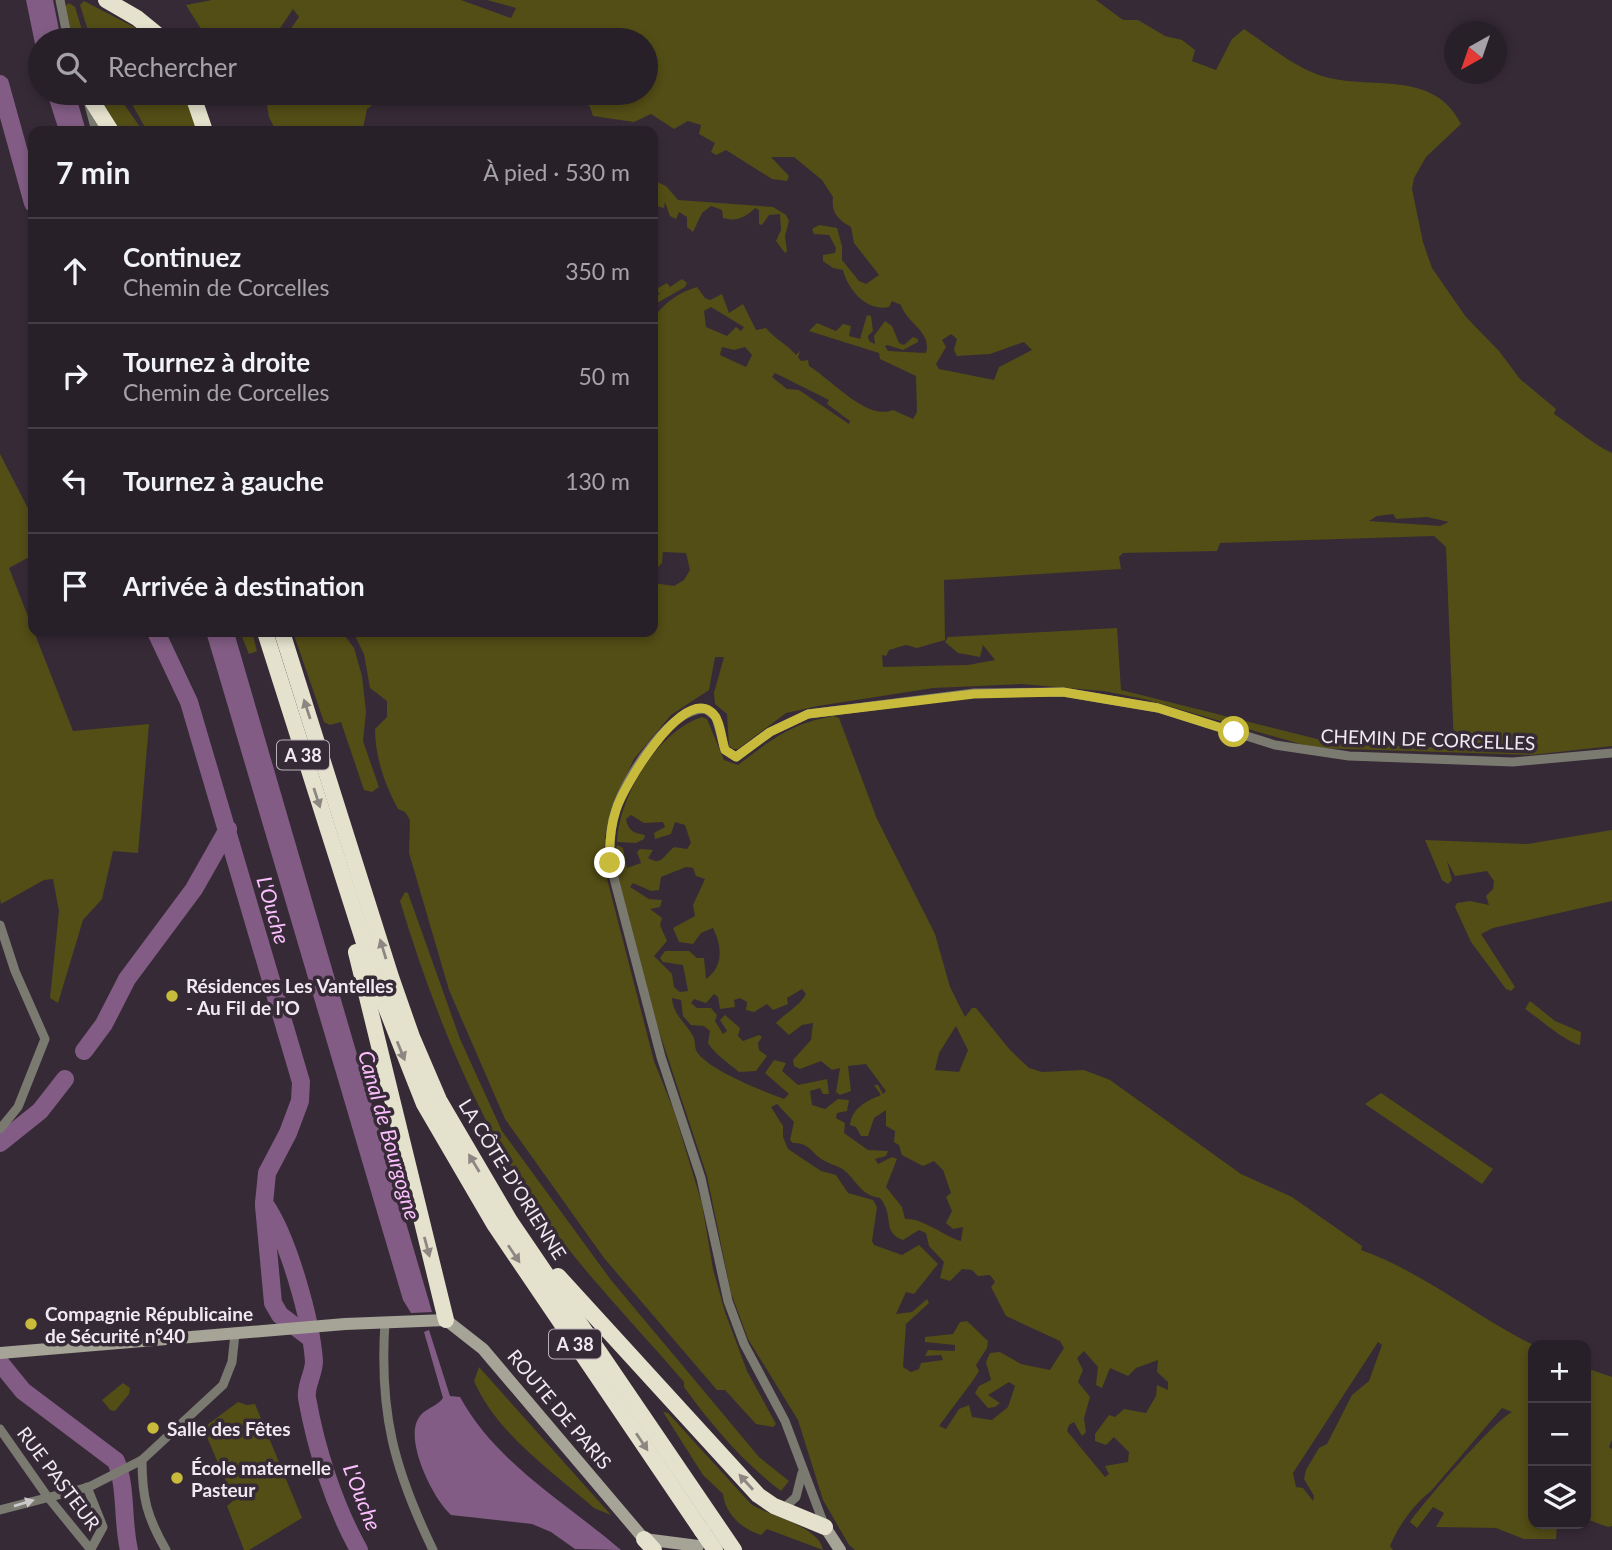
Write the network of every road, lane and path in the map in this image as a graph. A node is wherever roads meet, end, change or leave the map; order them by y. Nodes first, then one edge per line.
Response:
1 (60, 0) edge
2 (106, 0) edge
3 (66, 28) edge
4 (147, 28) edge
5 (90, 105) edge
6 (95, 105) edge
7 (196, 105) edge
8 (206, 105) edge
9 (95, 126) edge
10 (108, 126) edge
11 (203, 126) edge
12 (212, 126) edge
13 (267, 637) edge
14 (284, 637) edge
15 (1612, 753) edge
16 (332, 847) junction
17 (0, 925) edge
18 (0, 1129) edge
19 (510, 1221) junction
20 (441, 1320) junction
21 (385, 1322) junction
22 (235, 1334) junction
23 (0, 1353) edge
24 (0, 1429) edge
25 (142, 1460) junction
26 (803, 1468) junction
27 (87, 1488) junction
28 (47, 1496) junction
29 (783, 1509) junction
30 (0, 1510) edge
31 (825, 1527) junction
32 (700, 1539) junction
33 (649, 1545) edge
34 (91, 1550) edge
35 (166, 1550) edge
36 (433, 1550) edge
37 (715, 1550) edge
38 (734, 1550) edge
39 (840, 1550) edge

1 - 3 street
2 - 4 highway
5 - 9 street
6 - 10 highway
7 - 11 highway
8 - 12 highway
13 -> 16 highway, LA CÔTE-D'ORIENNE / A 38
19 -> 14 highway, LA CÔTE-D'ORIENNE / A 38
15 - 26 street, CHEMIN DE CORCELLES
16 -> 20 highway
16 -> 32 highway, LA CÔTE-D'ORIENNE / A 38
17 - 18 street
29 -> 19 highway
19 - 38 highway, LA CÔTE-D'ORIENNE / A 38
20 - 21 main road
20 - 33 main road, ROUTE DE PARIS
21 - 22 main road
21 - 36 street
22 - 23 main road
22 - 25 street
24 - 28 street, RUE PASTEUR
25 - 27 street
25 - 35 street
26 - 29 street
26 - 31 street
27 - 28 street
27 - 34 street, RUE PASTEUR
30 -> 28 street
28 - 34 street, RUE PASTEUR
29 - 31 highway
31 - 39 main road
32 - 33 main road
32 - 37 highway, LA CÔTE-D'ORIENNE / A 38, bridge

